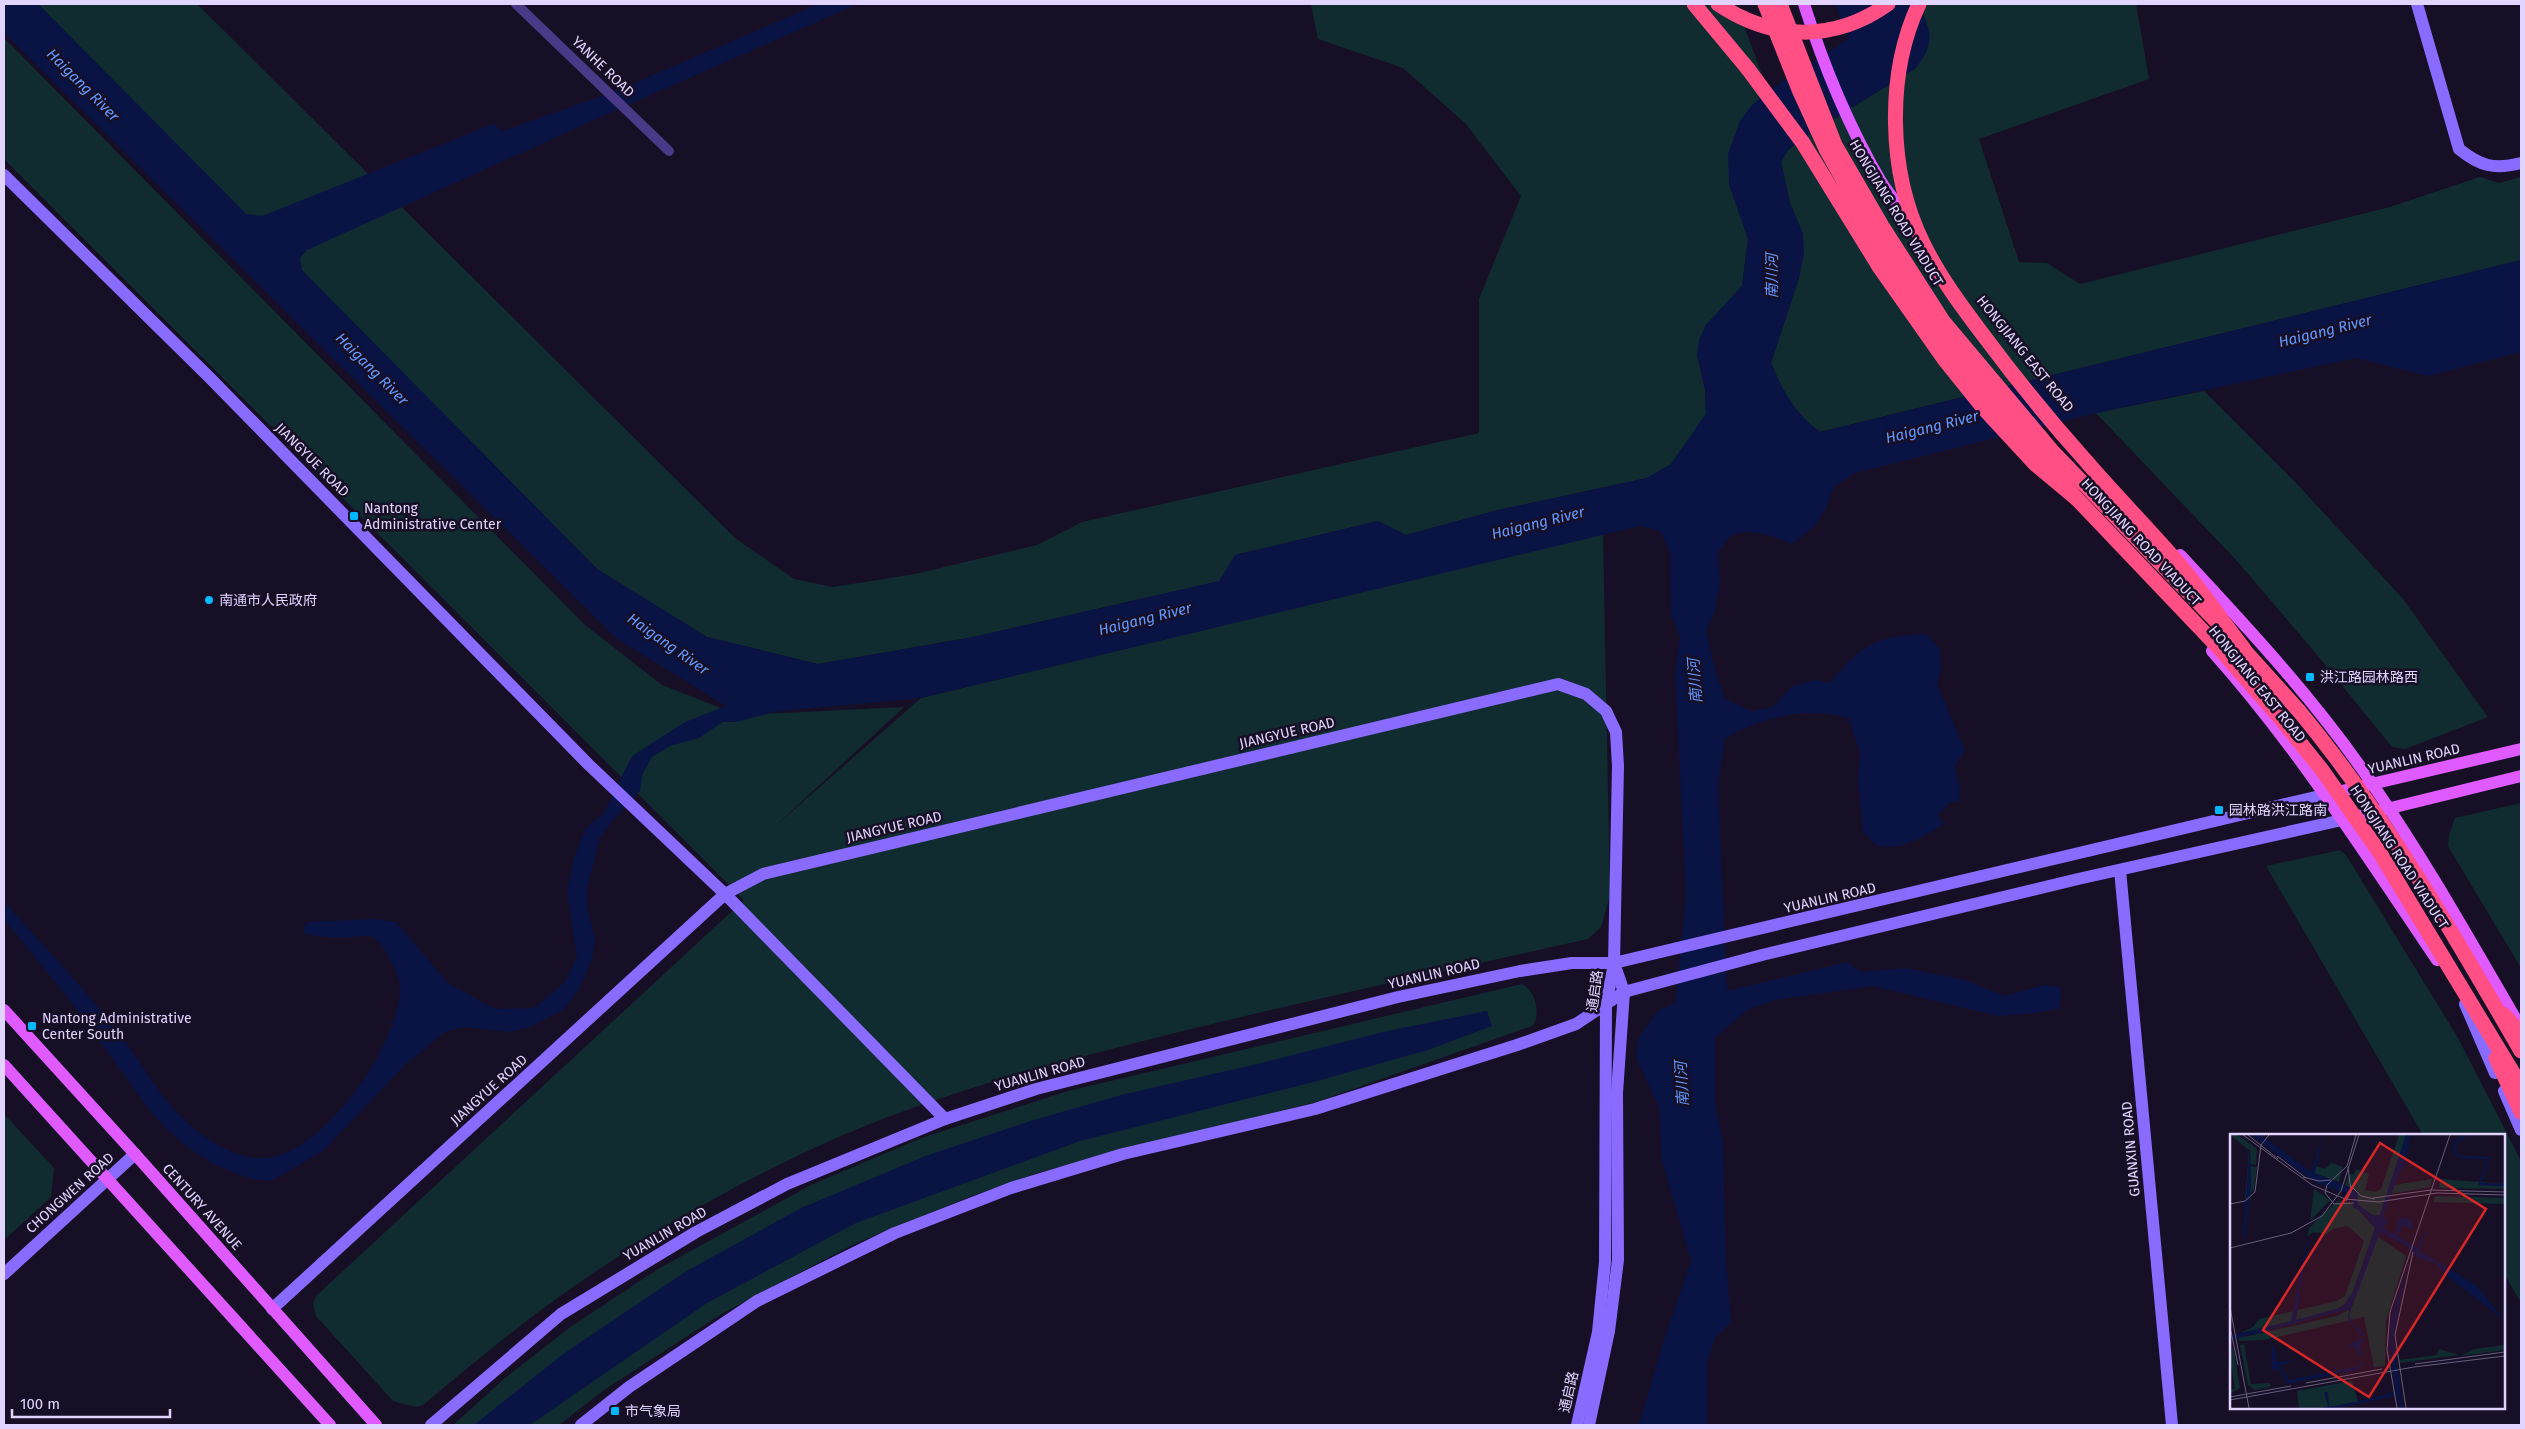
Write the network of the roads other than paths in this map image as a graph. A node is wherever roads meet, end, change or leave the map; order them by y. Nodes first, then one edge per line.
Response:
1 (516, 4) edge
2 (1694, 4) edge
3 (1718, 4) edge
4 (1760, 4) edge
5 (1765, 4) edge
6 (1780, 4) edge
7 (1804, 4) edge
8 (1888, 4) edge
9 (1919, 4) edge
10 (2417, 4) edge
11 (669, 151) dead end
12 (2521, 163) edge
13 (4, 175) edge
14 (2077, 499) junction
15 (2244, 649) junction
16 (2521, 749) edge
17 (2521, 776) edge
18 (2373, 784) junction
19 (2324, 795) junction
20 (2389, 808) junction
21 (2342, 820) junction
22 (2120, 870) junction
23 (725, 894) junction
24 (1614, 964) junction
25 (2492, 977) junction
26 (1624, 992) junction
27 (2462, 997) junction
28 (2495, 1005) junction
29 (1606, 1006) junction
30 (4, 1010) edge
31 (2480, 1017) junction
32 (2521, 1017) edge
33 (2521, 1028) edge
34 (2521, 1033) edge
35 (2521, 1051) edge
36 (4, 1065) edge
37 (2521, 1086) edge
38 (2521, 1099) edge
39 (2521, 1112) edge
40 (945, 1119) junction
41 (2521, 1130) edge
42 (135, 1154) junction
43 (107, 1178) junction
44 (4, 1274) edge
45 (272, 1309) junction
46 (330, 1425) edge
47 (376, 1425) edge
48 (430, 1425) edge
49 (581, 1425) edge
50 (1577, 1425) edge
51 (1589, 1425) edge
52 (2172, 1425) edge

1 - 11 street, YANHE ROAD
2 - 14 highway, bridge
3 - 8 highway, bridge
4 - 19 main road, HONGJIANG EAST ROAD
5 - 14 highway, HONGJIANG ROAD VIADUCT, bridge
6 - 15 highway, HONGJIANG ROAD VIADUCT, bridge
7 - 18 main road, HONGJIANG EAST ROAD
9 - 15 highway, bridge
10 - 12 street
13 - 23 street, JIANGYUE ROAD
14 - 31 highway, HONGJIANG ROAD VIADUCT, bridge
15 - 28 highway, HONGJIANG ROAD VIADUCT, bridge
16 - 18 main road, YUANLIN ROAD
17 - 20 main road
18 - 19 main road, YUANLIN ROAD
18 - 20 main road, HONGJIANG EAST ROAD
19 - 21 main road, HONGJIANG EAST ROAD
19 - 24 street, YUANLIN ROAD
20 - 21 main road
20 - 25 main road, HONGJIANG EAST ROAD
21 - 22 street
21 - 27 main road, HONGJIANG EAST ROAD
22 - 26 street
22 - 52 street, GUANXIN ROAD
23 - 24 street, JIANGYUE ROAD
23 - 40 street
23 - 45 street, JIANGYUE ROAD
24 - 26 street, 通启路
24 - 29 street, 通启路
24 - 40 street, YUANLIN ROAD
25 - 32 street
25 - 33 main road, HONGJIANG EAST ROAD
26 - 29 street
26 - 51 street, 通启路
27 - 38 main road, HONGJIANG EAST ROAD
27 - 41 street
28 - 34 highway, bridge
28 - 35 highway, HONGJIANG ROAD VIADUCT, bridge
29 - 49 street
29 - 50 street, 通启路
30 - 42 main road, CENTURY AVENUE
31 - 37 highway, HONGJIANG ROAD VIADUCT, bridge
31 - 39 highway, bridge
36 - 43 main road
40 - 48 street, YUANLIN ROAD
42 - 43 street, CHONGWEN ROAD
42 - 45 main road, CENTURY AVENUE
43 - 44 street, CHONGWEN ROAD
43 - 46 main road
45 - 47 main road, CENTURY AVENUE

